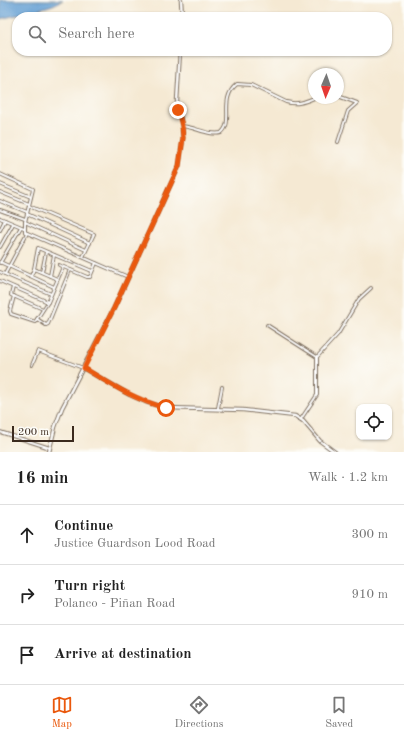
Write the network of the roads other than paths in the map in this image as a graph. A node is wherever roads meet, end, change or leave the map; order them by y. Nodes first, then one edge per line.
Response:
1 (181, 0) edge
2 (182, 12) edge
3 (180, 56) edge
4 (344, 98) edge
5 (308, 100) edge
6 (182, 126) junction
7 (338, 142) dead end
8 (0, 174) edge
9 (0, 184) edge
10 (0, 192) edge
11 (31, 197) junction
12 (0, 200) edge
13 (29, 205) junction
14 (0, 210) edge
15 (27, 213) junction
16 (0, 218) edge
17 (5, 220) junction
18 (25, 221) junction
19 (13, 224) junction
20 (21, 227) junction
21 (0, 230) edge
22 (25, 230) junction
23 (90, 243) junction
24 (0, 247) edge
25 (86, 250) junction
26 (46, 252) junction
27 (54, 255) junction
28 (83, 257) junction
29 (0, 263) edge
30 (97, 263) junction
31 (59, 265) dead end
32 (9, 266) junction
33 (63, 266) junction
34 (34, 269) junction
35 (70, 270) junction
36 (92, 271) junction
37 (0, 272) edge
38 (42, 272) junction
39 (5, 274) junction
40 (31, 276) junction
41 (50, 276) junction
42 (128, 277) junction
43 (57, 279) junction
44 (0, 281) edge
45 (13, 287) junction
46 (54, 287) junction
47 (371, 288) dead end
48 (51, 294) junction
49 (12, 295) junction
50 (48, 302) junction
51 (43, 310) junction
52 (37, 319) junction
53 (267, 325) dead end
54 (317, 357) junction
55 (32, 365) dead end
56 (84, 368) junction
57 (222, 387) dead end
58 (218, 408) junction
59 (301, 419) junction
60 (0, 432) edge
61 (50, 448) junction
62 (49, 452) edge
63 (335, 452) edge

1 - 2 main road
3 - 6 main road
4 - 7 street
5 - 6 street
6 - 42 main road
8 - 11 street
9 - 11 street
10 - 13 street
11 - 13 street
12 - 15 street
13 - 15 street
13 - 23 street
14 - 18 street
15 - 18 street
15 - 23 street
16 - 17 street
17 - 19 street
17 - 21 street
18 - 22 street
18 - 25 street
19 - 20 street
19 - 24 street
20 - 22 street
20 - 29 street
22 - 28 street
22 - 32 street
23 - 25 street
25 - 28 street
26 - 27 street
26 - 34 street
26 - 38 street
27 - 36 street
27 - 41 street
28 - 30 street
29 - 32 street
30 - 36 street
30 - 42 street
31 - 33 street
32 - 39 street
32 - 40 street
33 - 35 street
33 - 43 street
34 - 38 street
34 - 40 street
35 - 36 street
35 - 52 street
37 - 39 street
38 - 41 street
39 - 48 street
40 - 46 street
41 - 43 street
42 - 56 main road
43 - 46 street
44 - 45 street
45 - 49 street
45 - 50 street
46 - 48 street
47 - 54 street
48 - 50 street
49 - 51 street
49 - 52 street
50 - 51 street
51 - 52 street
53 - 54 street
54 - 59 street
55 - 56 street
56 - 58 main road
56 - 61 main road
57 - 58 street
58 - 59 main road
59 - 63 main road
60 - 61 street
61 - 62 main road

